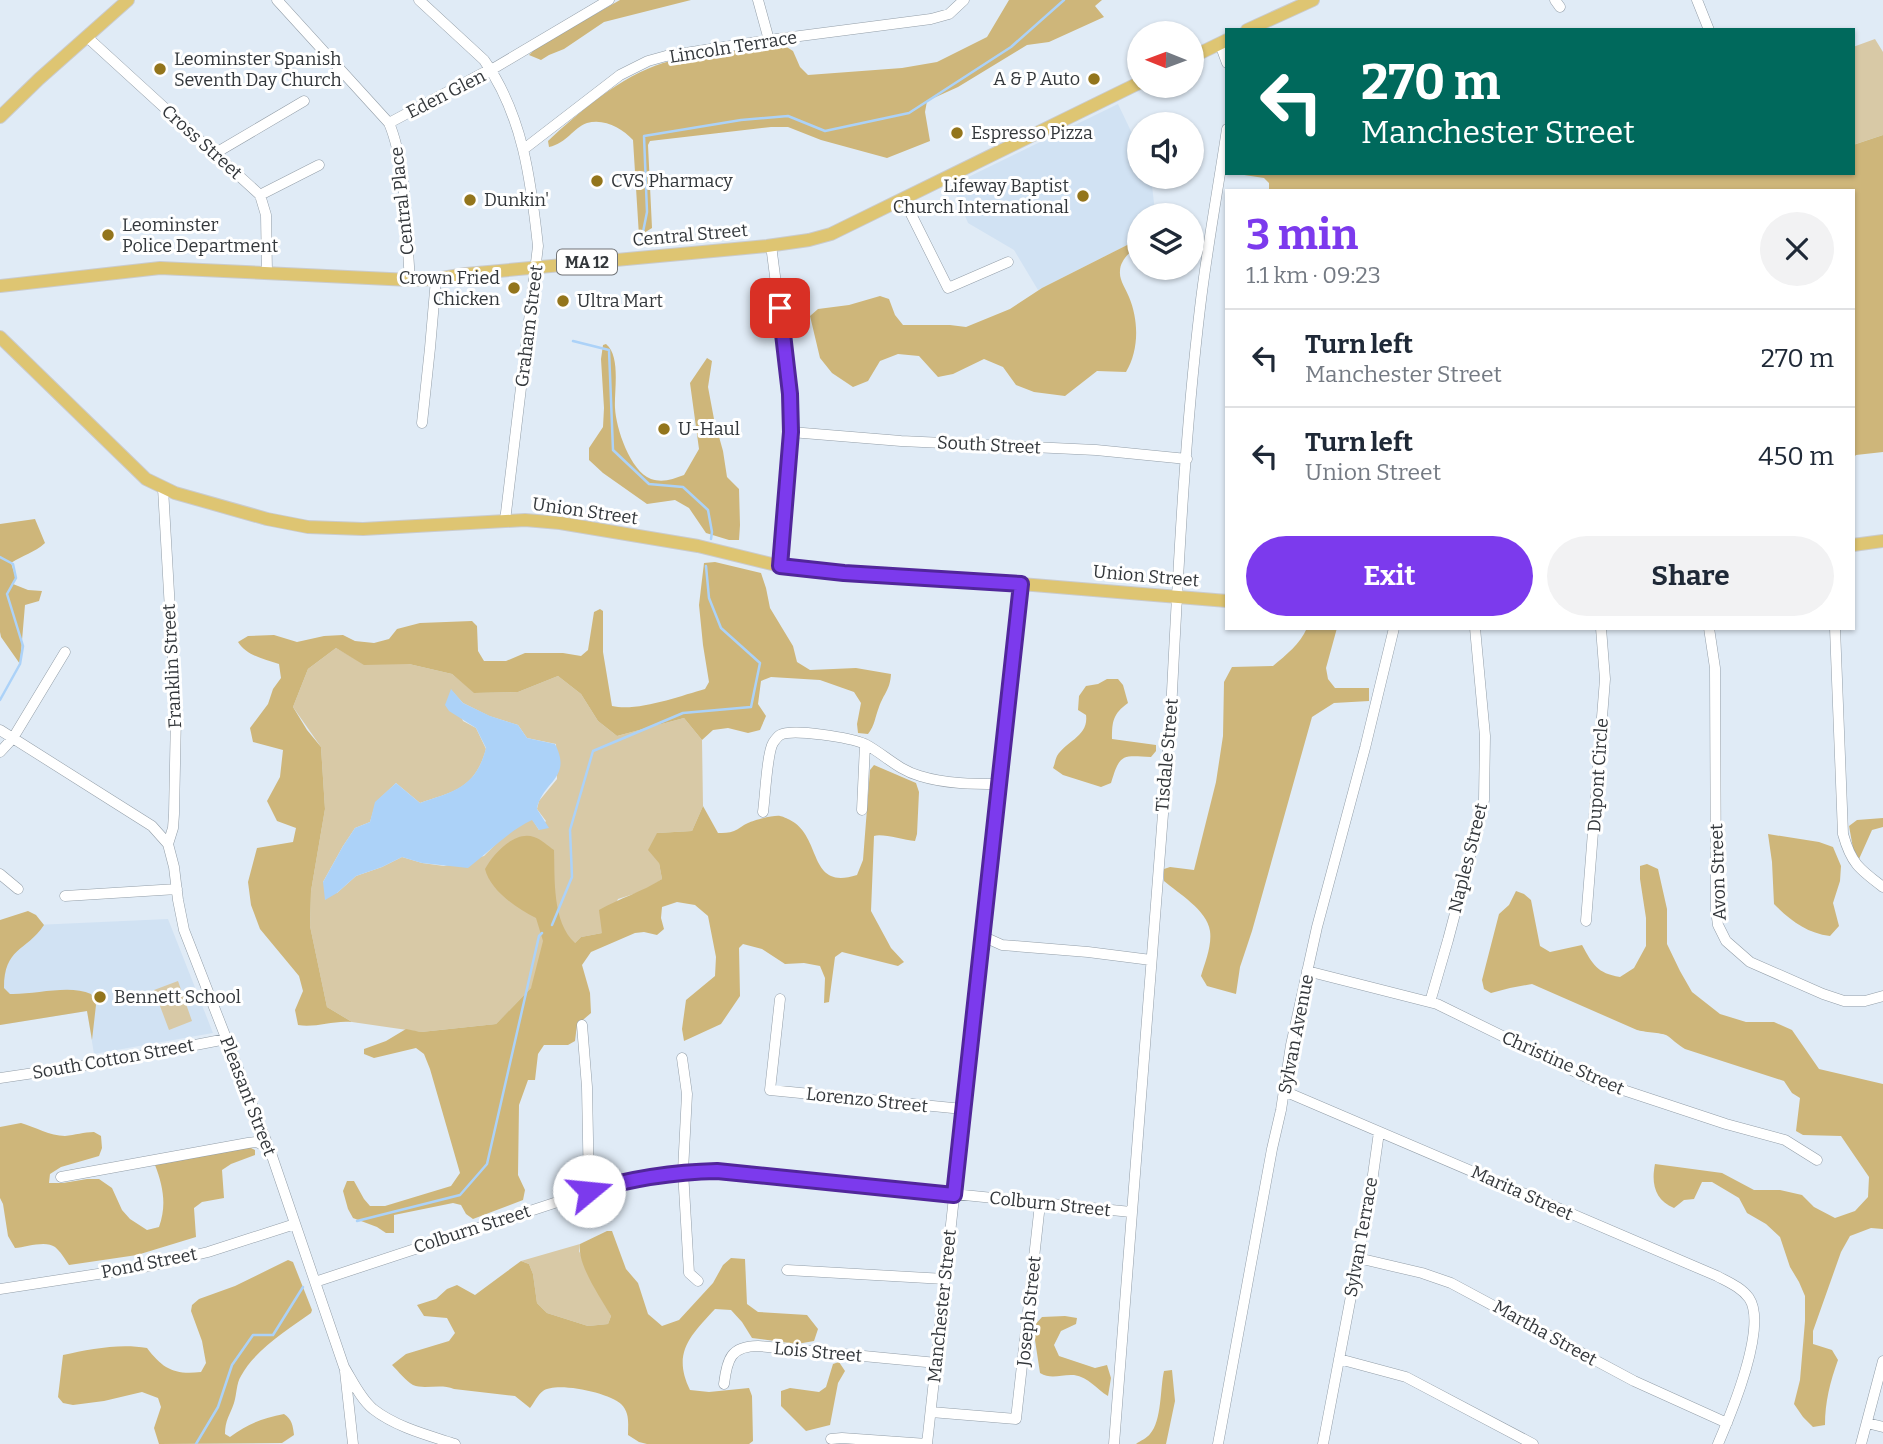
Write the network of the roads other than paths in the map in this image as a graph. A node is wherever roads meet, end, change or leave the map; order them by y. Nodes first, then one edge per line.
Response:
1 (128, 0) edge
2 (277, 0) edge
3 (419, 0) edge
4 (609, 0) edge
5 (758, 0) edge
6 (964, 0) edge
7 (1313, 0) edge
8 (1697, 0) edge
9 (1296, 4) edge
10 (1251, 28) edge
11 (1708, 28) edge
12 (87, 37) junction
13 (769, 40) junction
14 (1223, 42) edge
15 (1204, 51) edge
16 (491, 70) junction
17 (1127, 89) edge
18 (304, 101) dead end
19 (0, 117) edge
20 (389, 123) junction
21 (1225, 142) edge
22 (524, 149) junction
23 (214, 154) junction
24 (319, 165) dead end
25 (260, 195) junction
26 (903, 198) junction
27 (771, 245) junction
28 (1008, 262) dead end
29 (537, 267) junction
30 (267, 272) junction
31 (436, 279) junction
32 (410, 280) junction
33 (0, 286) edge
34 (0, 337) edge
35 (422, 423) dead end
36 (791, 432) junction
37 (1187, 459) junction
38 (163, 488) junction
39 (505, 521) junction
40 (1883, 541) edge
41 (1855, 545) edge
42 (780, 566) junction
43 (1021, 584) junction
44 (1177, 597) junction
45 (1225, 601) edge
46 (1394, 630) edge
47 (1475, 630) edge
48 (1601, 630) edge
49 (1709, 630) edge
50 (1835, 630) edge
51 (65, 652) dead end
52 (0, 730) edge
53 (13, 738) junction
54 (866, 745) junction
55 (0, 752) edge
56 (1000, 785) junction
57 (862, 810) dead end
58 (763, 812) dead end
59 (168, 844) junction
60 (0, 874) edge
61 (1883, 887) edge
62 (18, 889) dead end
63 (177, 889) junction
64 (65, 896) dead end
65 (1586, 921) dead end
66 (982, 936) junction
67 (1151, 960) junction
68 (1307, 971) junction
69 (1883, 996) edge
70 (780, 999) dead end
71 (1430, 1002) junction
72 (582, 1025) dead end
73 (226, 1039) junction
74 (682, 1058) dead end
75 (0, 1079) edge
76 (1284, 1091) junction
77 (963, 1110) junction
78 (1380, 1132) junction
79 (268, 1147) junction
80 (1816, 1160) dead end
81 (684, 1171) junction
82 (61, 1177) dead end
83 (589, 1191) junction
84 (954, 1195) junction
85 (1040, 1204) junction
86 (1131, 1212) junction
87 (295, 1224) junction
88 (1358, 1258) junction
89 (787, 1270) dead end
90 (945, 1279) junction
91 (698, 1281) dead end
92 (315, 1282) junction
93 (0, 1289) edge
94 (1339, 1359) junction
95 (1883, 1361) edge
96 (937, 1363) junction
97 (344, 1367) junction
98 (724, 1384) dead end
99 (931, 1412) junction
100 (1727, 1423) junction
101 (1867, 1423) junction
102 (1883, 1427) edge
103 (831, 1440) dead end
104 (353, 1444) edge
105 (455, 1444) edge
106 (928, 1444) edge
107 (1114, 1444) edge
108 (1218, 1444) edge
109 (1323, 1444) edge
110 (1533, 1444) edge
111 (1718, 1444) edge
112 (1861, 1444) edge

1 - 12 main road
2 - 20 street, Eden Glen
3 - 16 street, Graham Street
4 - 16 street, Eden Glen
5 - 13 street
6 - 13 street, Lincoln Terrace
7 - 9 main road
8 - 11 street
9 - 10 main road
12 - 19 main road
12 - 23 street, Cross Street
13 - 22 street, Lincoln Terrace
14 - 15 main road
16 - 20 street, Eden Glen
16 - 22 street, Graham Street
17 - 26 main road, Central Street / MA 12
18 - 23 street
20 - 32 street, Central Place
21 - 37 street, Tisdale Street
22 - 29 street, Graham Street
23 - 25 street, Cross Street
24 - 25 street
25 - 30 street
26 - 27 main road, Central Street / MA 12
26 - 28 street
27 - 29 main road, Central Street / MA 12
27 - 36 street
29 - 31 main road, Central Street / MA 12
29 - 39 street, Graham Street
30 - 32 main road, Central Street / MA 12
30 - 33 main road, Central Street / MA 12
31 - 32 main road, Central Street / MA 12
31 - 35 street
34 - 38 main road, Union Street
36 - 37 street, South Street
36 - 42 street
37 - 44 street, Tisdale Street
38 - 39 main road, Union Street
38 - 59 street, Franklin Street
39 - 42 main road, Union Street
40 - 41 main road
42 - 43 main road, Union Street
43 - 44 main road, Union Street
43 - 56 street, Manchester Street
44 - 45 main road, Union Street
44 - 67 street, Tisdale Street
46 - 68 street, Sylvan Avenue
47 - 71 street, Naples Street
48 - 65 street, Dupont Circle
49 - 69 street, Avon Street
50 - 61 street
51 - 53 street
52 - 53 street
53 - 55 street
53 - 59 street
54 - 56 street
54 - 57 street
54 - 58 street
56 - 66 street, Manchester Street
59 - 63 street, Pleasant Street
60 - 62 street
63 - 64 street
63 - 73 street, Pleasant Street
66 - 67 street
66 - 77 street, Manchester Street
67 - 86 street, Tisdale Street
68 - 71 street, Christine Street
68 - 76 street, Sylvan Avenue
70 - 77 street, Lorenzo Street
71 - 80 street, Christine Street
72 - 83 street
73 - 75 street, South Cotton Street
73 - 79 street, Pleasant Street
74 - 81 street
76 - 78 street
76 - 108 street, Sylvan Avenue
77 - 84 street, Manchester Street
78 - 88 street, Sylvan Terrace
78 - 100 street, Marita Street
79 - 82 street
79 - 87 street, Pleasant Street
81 - 83 street, Colburn Street
81 - 84 street, Colburn Street
81 - 91 street
83 - 92 street, Colburn Street
84 - 85 street, Colburn Street
84 - 90 street, Manchester Street
85 - 86 street, Colburn Street
85 - 99 street, Joseph Street
86 - 107 street, Tisdale Street
87 - 92 street, Pleasant Street
87 - 93 street, Pond Street
88 - 94 street, Sylvan Terrace
88 - 100 street, Martha Street
89 - 90 street
90 - 96 street, Manchester Street
92 - 97 street, Pleasant Street
94 - 109 street, Sylvan Terrace
94 - 110 street
95 - 101 street
96 - 98 street, Lois Street
96 - 99 street, Manchester Street
97 - 104 street
97 - 105 street, Pleasant Street
99 - 106 street, Manchester Street
100 - 111 street, Marita Street
101 - 102 street
101 - 112 street
103 - 106 street

